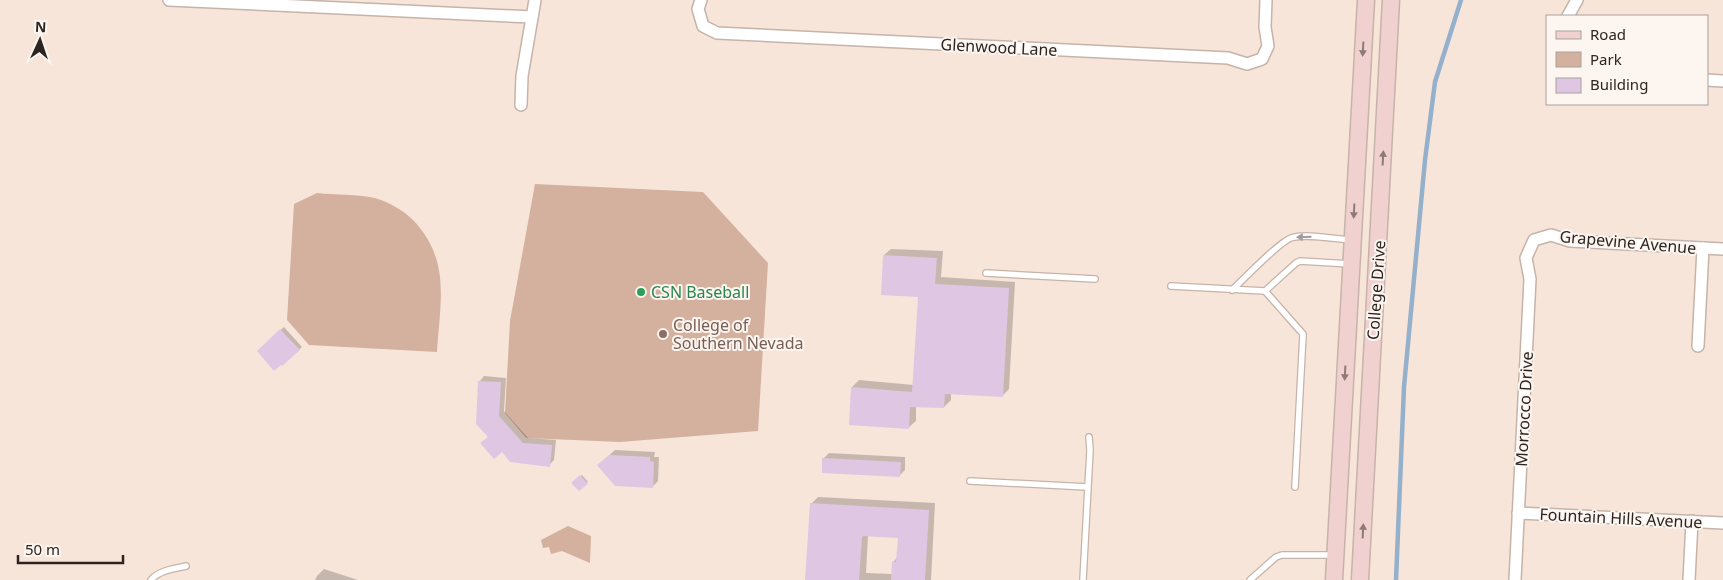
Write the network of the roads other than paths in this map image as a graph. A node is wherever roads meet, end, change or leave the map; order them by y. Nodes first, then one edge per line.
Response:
1 (169, 0) edge
2 (535, 0) edge
3 (701, 0) edge
4 (1266, 0) edge
5 (1366, 0) edge
6 (1391, 0) edge
7 (1577, 0) edge
8 (213, 1) edge
9 (374, 5) edge
10 (1569, 15) edge
11 (532, 17) junction
12 (1708, 80) edge
13 (1723, 81) edge
14 (521, 105) dead end
15 (1352, 240) junction
16 (1534, 240) joint
17 (1379, 242) junction
18 (1703, 248) junction
19 (1723, 249) edge
20 (1351, 264) junction
21 (1378, 265) junction
22 (986, 273) dead end
23 (1095, 279) dead end
24 (1171, 286) dead end
25 (1232, 290) junction
26 (1265, 291) junction
27 (1698, 346) dead end
28 (1089, 437) dead end
29 (970, 481) dead end
30 (1088, 487) junction
31 (1295, 488) dead end
32 (1518, 513) junction
33 (1692, 521) junction
34 (1723, 523) edge
35 (1335, 555) junction
36 (186, 566) dead end
37 (151, 580) edge
38 (1083, 580) edge
39 (1250, 580) edge
40 (1334, 580) edge
41 (1360, 580) edge
42 (1515, 580) edge
43 (1688, 580) edge

1 - 8 street
2 - 11 street
3 - 4 street, Glenwood Lane
5 -> 15 main road, College Drive
17 -> 6 main road, College Drive
7 - 10 street
8 - 9 street
9 - 11 street
11 - 14 street
12 - 13 street
15 - 17 main road
15 - 20 main road, College Drive
15 -> 25 lane
16 - 18 street, Grapevine Avenue
16 - 32 street, Morrocco Drive
17 - 21 main road, College Drive
18 - 19 street, Grapevine Avenue
18 - 27 street
20 - 21 main road
20 - 26 lane
20 -> 35 main road, College Drive
41 -> 21 main road, College Drive
22 - 23 lane
24 - 25 lane
25 - 26 lane
26 - 31 lane
28 - 30 lane
29 - 30 lane
30 - 38 lane
32 - 33 street, Fountain Hills Avenue
32 - 42 street, Morrocco Drive
33 - 34 street, Fountain Hills Avenue
33 - 43 street
35 - 39 lane
35 - 40 main road, College Drive
36 - 37 lane

